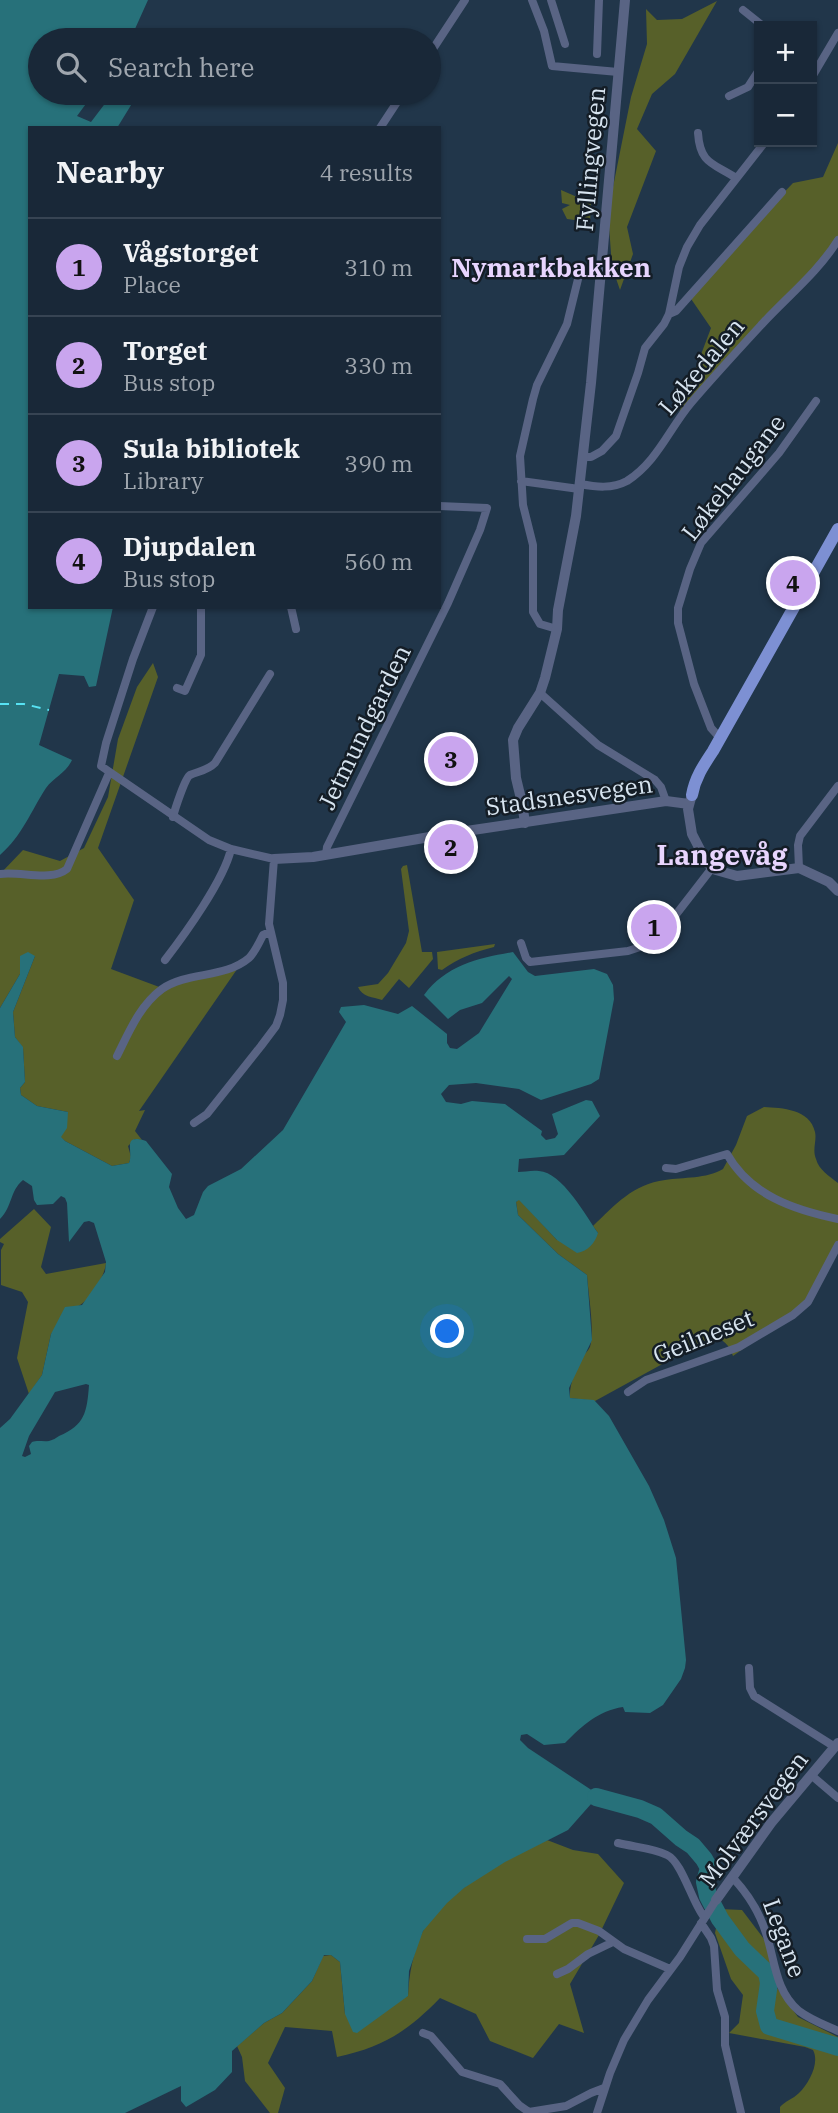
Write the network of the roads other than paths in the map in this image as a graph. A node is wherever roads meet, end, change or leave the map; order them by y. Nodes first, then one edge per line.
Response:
1 (465, 0) edge
2 (532, 0) edge
3 (551, 0) edge
4 (599, 0) edge
5 (625, 0) edge
6 (743, 10) dead end
7 (757, 21) edge
8 (838, 33) edge
9 (441, 37) edge
10 (565, 44) dead end
11 (597, 54) dead end
12 (817, 65) edge
13 (618, 72) junction
14 (754, 78) edge
15 (729, 96) dead end
16 (395, 105) edge
17 (381, 126) edge
18 (698, 133) dead end
19 (761, 147) edge
20 (736, 178) junction
21 (782, 192) dead end
22 (838, 240) edge
23 (580, 267) dead end
24 (669, 314) junction
25 (816, 401) dead end
26 (582, 457) junction
27 (522, 481) junction
28 (580, 487) junction
29 (441, 506) edge
30 (838, 528) edge
31 (152, 609) edge
32 (201, 609) edge
33 (291, 609) edge
34 (296, 629) dead end
35 (557, 629) junction
36 (270, 674) dead end
37 (177, 688) dead end
38 (540, 693) junction
39 (720, 738) junction
40 (109, 773) junction
41 (838, 786) edge
42 (690, 799) junction
43 (666, 801) junction
44 (173, 817) junction
45 (525, 823) junction
46 (231, 849) junction
47 (326, 854) junction
48 (274, 859) junction
49 (712, 868) junction
50 (799, 868) junction
51 (0, 874) edge
52 (838, 891) edge
53 (270, 932) junction
54 (521, 943) dead end
55 (165, 960) dead end
56 (117, 1056) dead end
57 (194, 1123) dead end
58 (666, 1168) dead end
59 (838, 1219) edge
60 (838, 1245) edge
61 (628, 1392) dead end
62 (749, 1668) dead end
63 (836, 1745) edge
64 (811, 1775) junction
65 (838, 1798) edge
66 (618, 1843) dead end
67 (733, 1878) junction
68 (716, 1900) joint
69 (705, 1917) junction
70 (527, 1939) dead end
71 (613, 1942) junction
72 (670, 1969) junction
73 (557, 1974) dead end
74 (838, 2031) edge
75 (423, 2033) dead end
76 (604, 2088) junction
77 (597, 2113) edge
78 (741, 2113) edge

1 - 9 street
2 - 13 street
3 - 10 street
4 - 11 street
5 - 13 street, Fyllingvegen
6 - 7 street
8 - 12 street
13 - 26 street, Fyllingvegen
14 - 15 street
16 - 17 street
18 - 20 street
19 - 20 street
20 - 24 street
21 - 24 street
22 - 28 street, Løkedalen
23 - 27 street, Fyllingvegen
24 - 26 street
25 - 39 street, Løkehaugane
26 - 28 street, Fyllingvegen
27 - 28 street
27 - 35 street, Fyllingvegen
28 - 35 street, Fyllingvegen
29 - 47 street, Jetmundgarden
30 - 39 main road
31 - 40 street
32 - 37 street
33 - 34 street
35 - 38 street, Fyllingvegen
36 - 44 street
38 - 43 street
38 - 45 street, Fyllingvegen
39 - 42 main road
40 - 44 street, Stadsnesvegen
40 - 51 street
41 - 50 street
42 - 43 street, Stadsnesvegen
42 - 49 street
43 - 45 street, Stadsnesvegen
44 - 46 street, Stadsnesvegen
45 - 47 street, Stadsnesvegen
46 - 48 street, Stadsnesvegen
46 - 55 street
47 - 48 street, Stadsnesvegen
48 - 53 street
49 - 50 street
49 - 54 street
50 - 52 street
53 - 56 street
53 - 57 street
58 - 59 street
60 - 61 street, Geilneset
62 - 63 street, Molværsvegen
63 - 64 street, Molværsvegen
64 - 65 street
64 - 67 street, Molværsvegen
66 - 69 street, Molværsvegen
67 - 68 street, Molværsvegen
67 - 74 street, Legane
68 - 69 street, Molværsvegen
69 - 72 street, Molværsvegen
69 - 78 street
70 - 71 street
71 - 72 street
71 - 73 street
72 - 76 street, Molværsvegen
75 - 76 street
76 - 77 street, Molværsvegen

